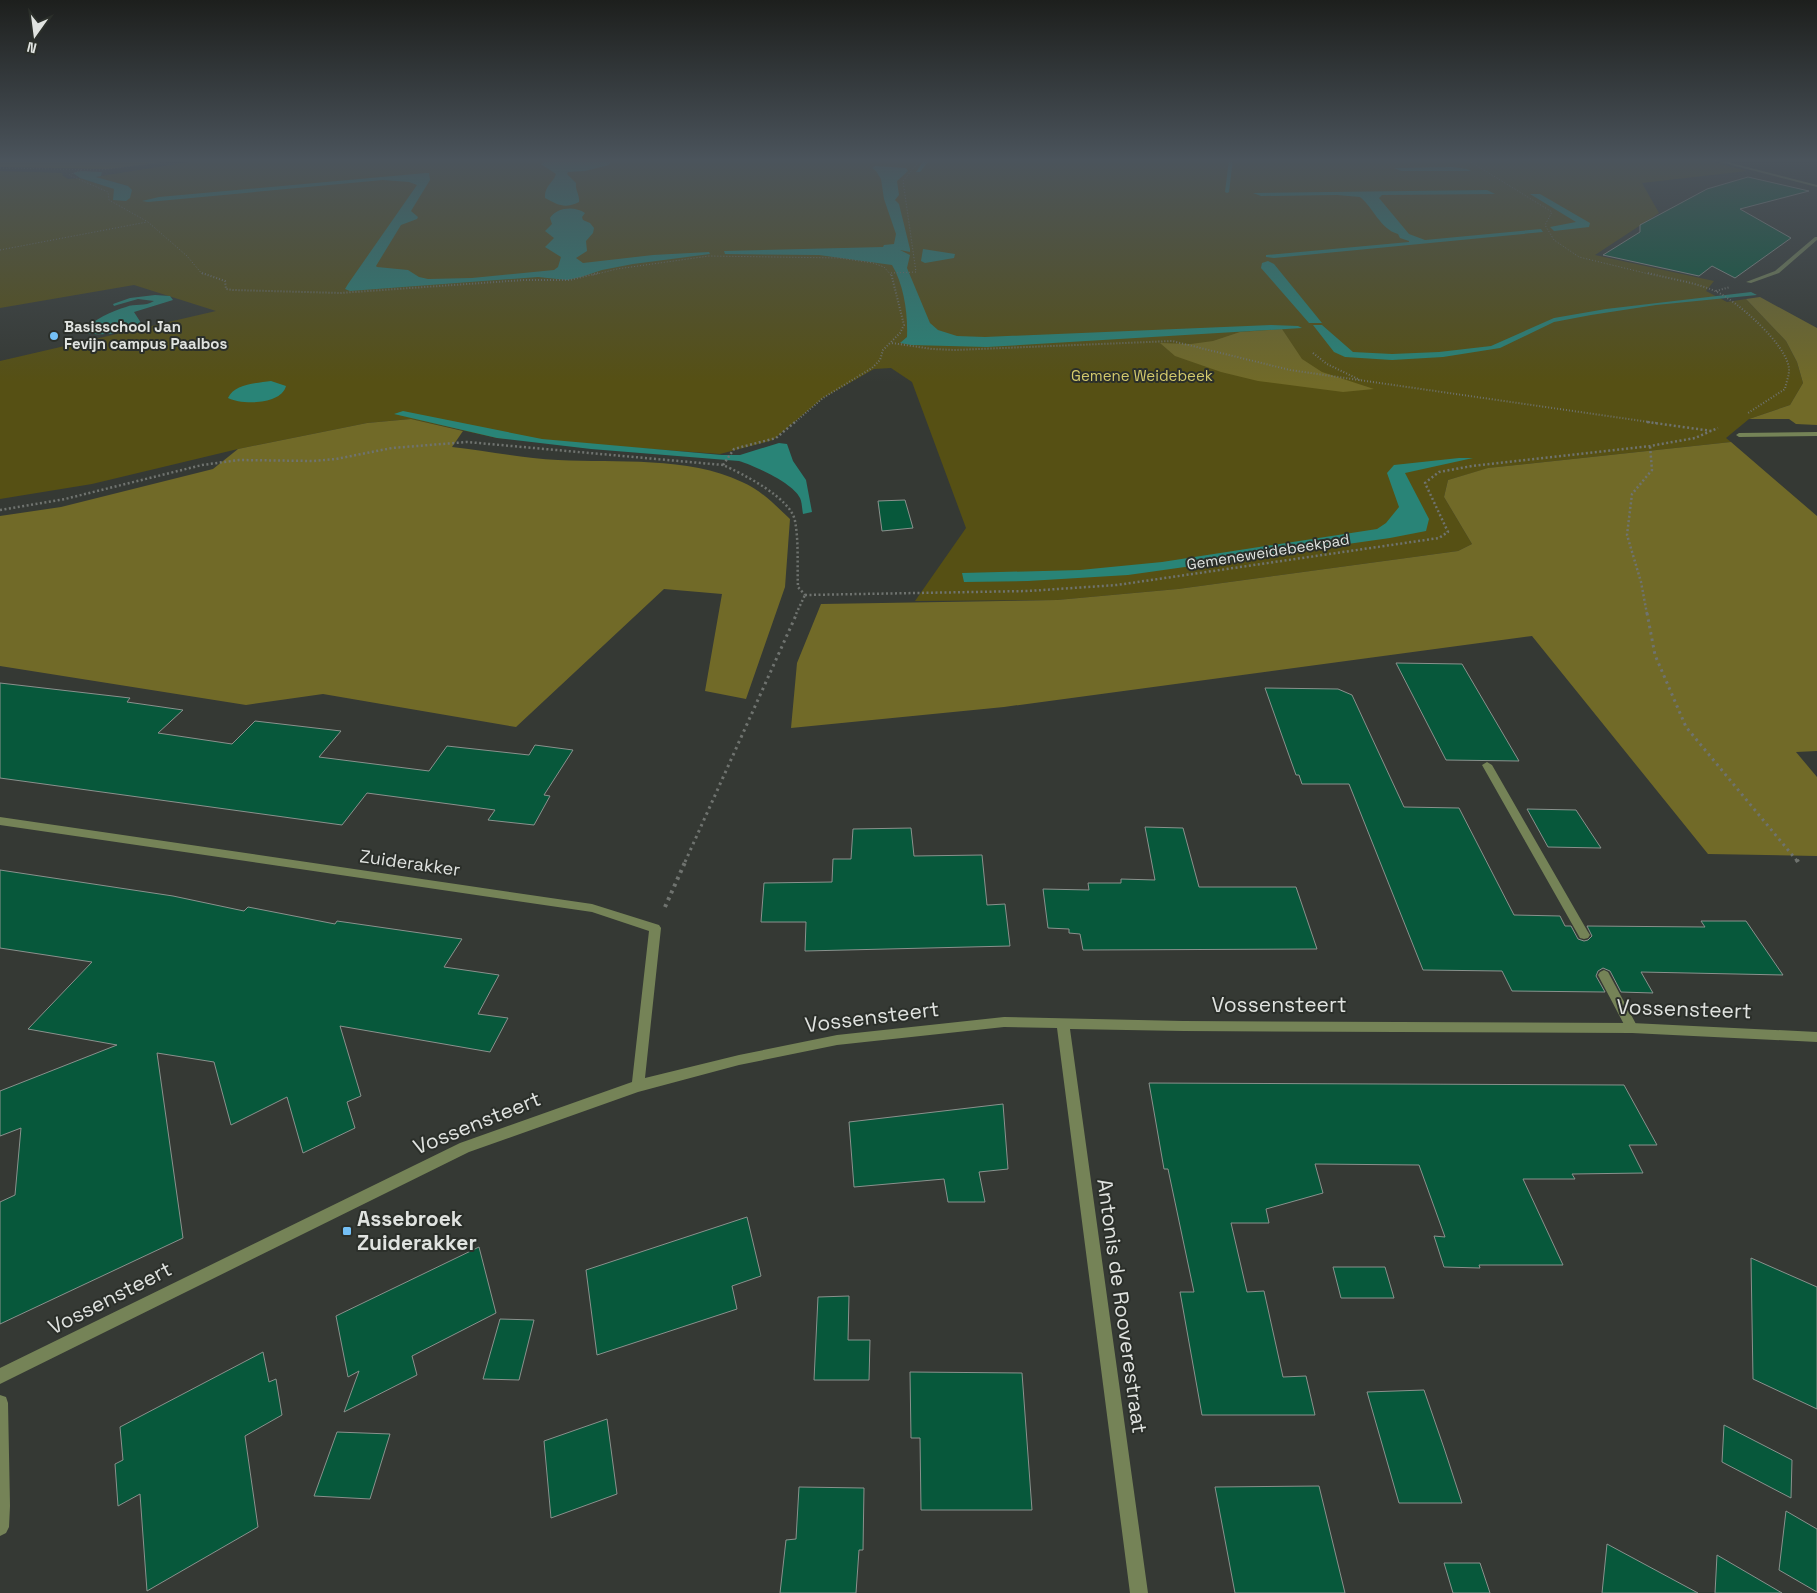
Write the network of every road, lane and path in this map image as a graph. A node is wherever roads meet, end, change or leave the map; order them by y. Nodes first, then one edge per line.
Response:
1 (88, 233) edge
2 (161, 233) edge
3 (910, 233) edge
4 (1550, 233) edge
5 (1817, 238) edge
6 (0, 250) edge
7 (892, 273) junction
8 (1749, 282) dead end
9 (892, 343) junction
10 (1313, 353) dead end
11 (1365, 382) junction
12 (1745, 414) dead end
13 (1721, 427) dead end
14 (1713, 431) junction
15 (1739, 434) dead end
16 (1817, 434) edge
17 (1650, 446) junction
18 (724, 464) junction
19 (0, 510) edge
20 (805, 595) junction
21 (1487, 765) dead end
22 (0, 821) edge
23 (1798, 862) dead end
24 (655, 928) junction
25 (1584, 935) dead end
26 (1604, 975) dead end
27 (1062, 1025) junction
28 (1632, 1028) junction
29 (1817, 1037) edge
30 (638, 1086) junction
31 (0, 1376) edge
32 (0, 1404) edge
33 (0, 1527) edge
34 (1139, 1593) edge

1 - 6 path
2 - 7 path
3 - 7 path
4 - 12 path
5 - 8 street
7 - 9 path
9 - 11 path
9 - 18 path
10 - 11 path
11 - 14 path
13 - 14 path, Gemeneweidebeekpad
14 - 17 path, Gemeneweidebeekpad
15 - 16 street
17 - 20 path, Gemeneweidebeekpad
17 - 23 path
18 - 19 path
18 - 20 path
20 - 24 path
21 - 25 street
22 - 24 street, Zuiderakker
24 - 30 street
26 - 28 street
27 - 28 street, Vossensteert
27 - 30 street, Vossensteert
27 - 34 street, Antonis de Rooverestraat
28 - 29 street, Vossensteert
30 - 31 street, Vossensteert
32 - 33 street

